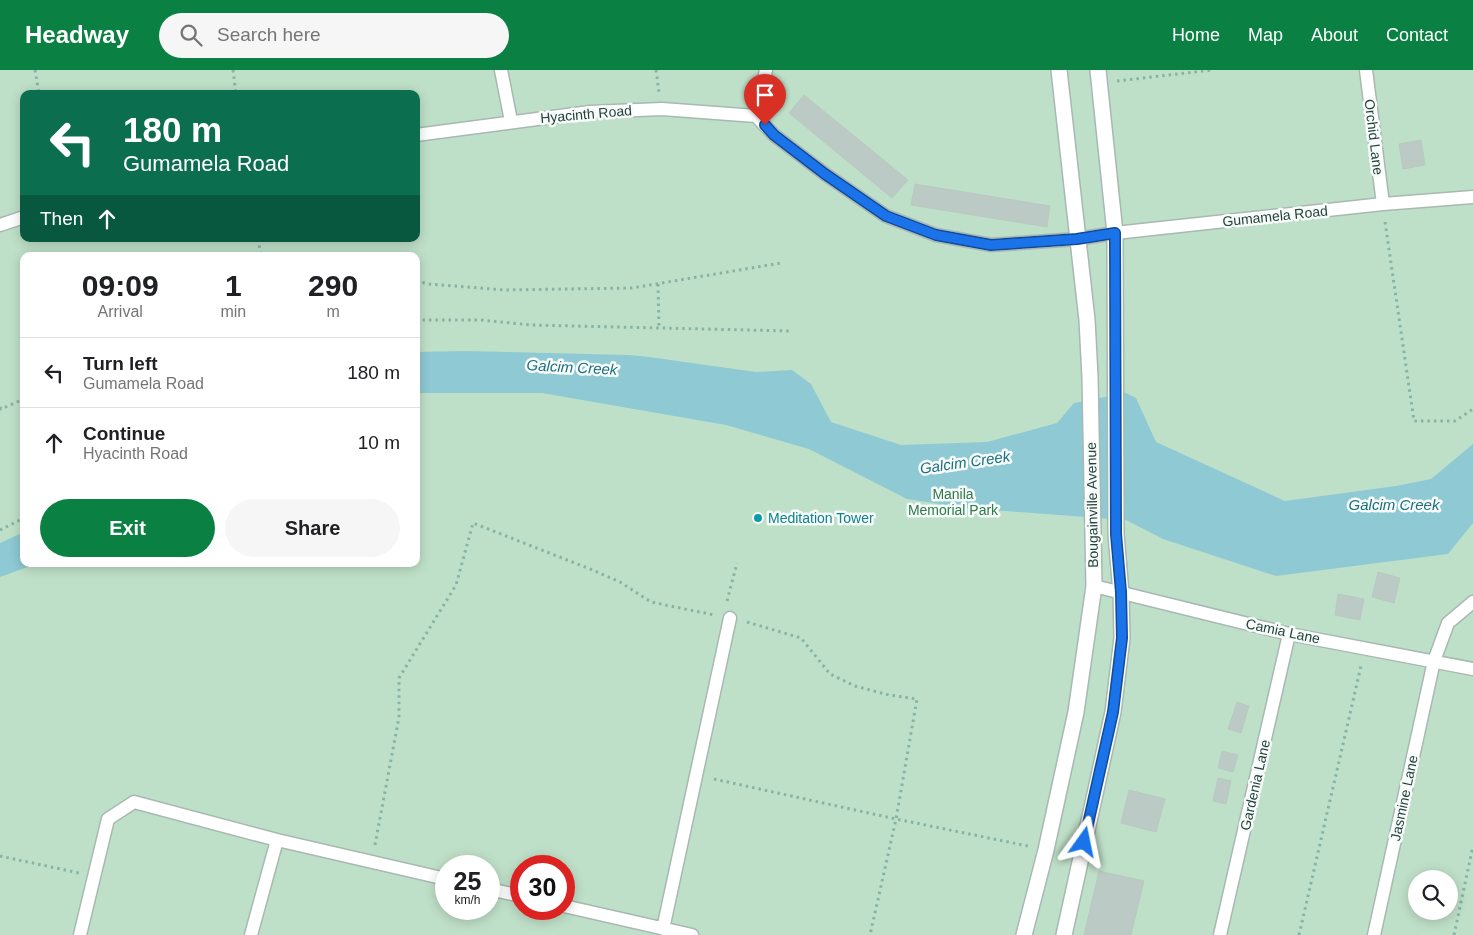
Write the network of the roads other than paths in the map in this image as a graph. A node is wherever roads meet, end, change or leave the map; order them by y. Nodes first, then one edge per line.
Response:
1 (501, 70) edge
2 (766, 70) edge
3 (1060, 70) edge
4 (1366, 70) edge
5 (1098, 76) edge
6 (756, 116) junction
7 (511, 121) junction
8 (420, 134) edge
9 (1473, 197) edge
10 (1383, 204) junction
11 (20, 218) edge
12 (0, 225) edge
13 (1115, 233) junction
14 (1077, 239) junction
15 (1094, 586) junction
16 (1121, 592) junction
17 (1473, 602) edge
18 (727, 617) road end
19 (1290, 634) junction
20 (1434, 661) junction
21 (1473, 670) edge
22 (277, 840) junction
23 (435, 876) edge
24 (575, 909) edge
25 (663, 929) junction
26 (80, 935) edge
27 (251, 935) edge
28 (692, 935) edge
29 (1024, 935) edge
30 (1064, 935) edge
31 (1220, 935) edge
32 (1374, 935) edge

1 - 7 lane
2 - 6 lane
3 - 14 street, Bougainville Avenue
4 - 10 lane, Orchid Lane
5 - 13 street, Bougainville Avenue
6 - 7 lane, Hyacinth Road
6 - 14 lane
7 - 8 lane, Hyacinth Road
9 - 10 lane, Gumamela Road
10 - 13 lane, Gumamela Road
11 - 12 lane
13 - 14 lane, Gumamela Road
13 - 16 street, Bougainville Avenue
14 - 15 street, Bougainville Avenue
15 - 16 lane, Camia Lane
15 - 29 street, Bougainville Avenue
16 - 19 lane, Camia Lane
16 - 30 street, Bougainville Avenue
17 - 20 lane, Jasmine Lane
18 - 25 lane
19 - 20 lane, Camia Lane
19 - 31 lane, Gardenia Lane
20 - 21 lane, Camia Lane
20 - 32 lane, Jasmine Lane
22 - 23 lane
22 - 26 lane
22 - 27 lane
24 - 25 lane
25 - 28 lane

